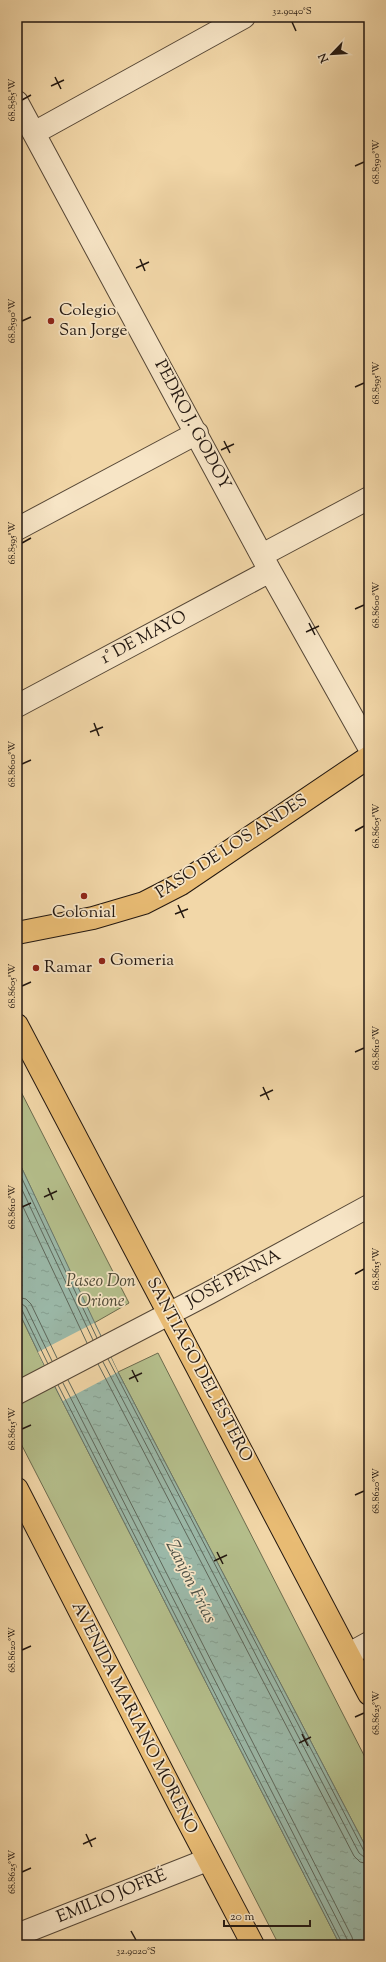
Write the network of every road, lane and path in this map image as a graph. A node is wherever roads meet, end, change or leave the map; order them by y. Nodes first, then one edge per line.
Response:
1 (244, 17) edge
2 (17, 102) edge
3 (34, 133) junction
4 (196, 432) junction
5 (369, 498) edge
6 (17, 529) edge
7 (266, 563) junction
8 (17, 706) edge
9 (369, 747) edge
10 (369, 758) edge
11 (17, 933) edge
12 (17, 1025) edge
13 (369, 1206) edge
14 (169, 1314) junction
15 (17, 1392) edge
16 (17, 1489) edge
17 (369, 1643) edge
18 (349, 1654) junction
19 (369, 1694) edge
20 (207, 1860) junction
21 (17, 1935) edge
22 (253, 1945) edge

1 - 3 street
2 - 3 street, PEDRO J. GODOY
3 - 4 street, PEDRO J. GODOY
4 - 6 street
4 - 7 street, PEDRO J. GODOY
5 - 7 street, 1° DE MAYO
7 - 8 street, 1° DE MAYO
7 - 9 street, PEDRO J. GODOY
10 - 11 main road, PASO DE LOS ANDES
12 - 14 main road, SANTIAGO DEL ESTERO
13 - 14 street, JOSÉ PENNA
14 - 15 street, JOSÉ PENNA
14 - 18 main road, SANTIAGO DEL ESTERO
16 - 20 main road, AVENIDA MARIANO MORENO
17 - 18 street
18 - 19 main road, SANTIAGO DEL ESTERO
20 - 21 street, EMILIO JOFRÉ
20 - 22 main road, AVENIDA MARIANO MORENO

